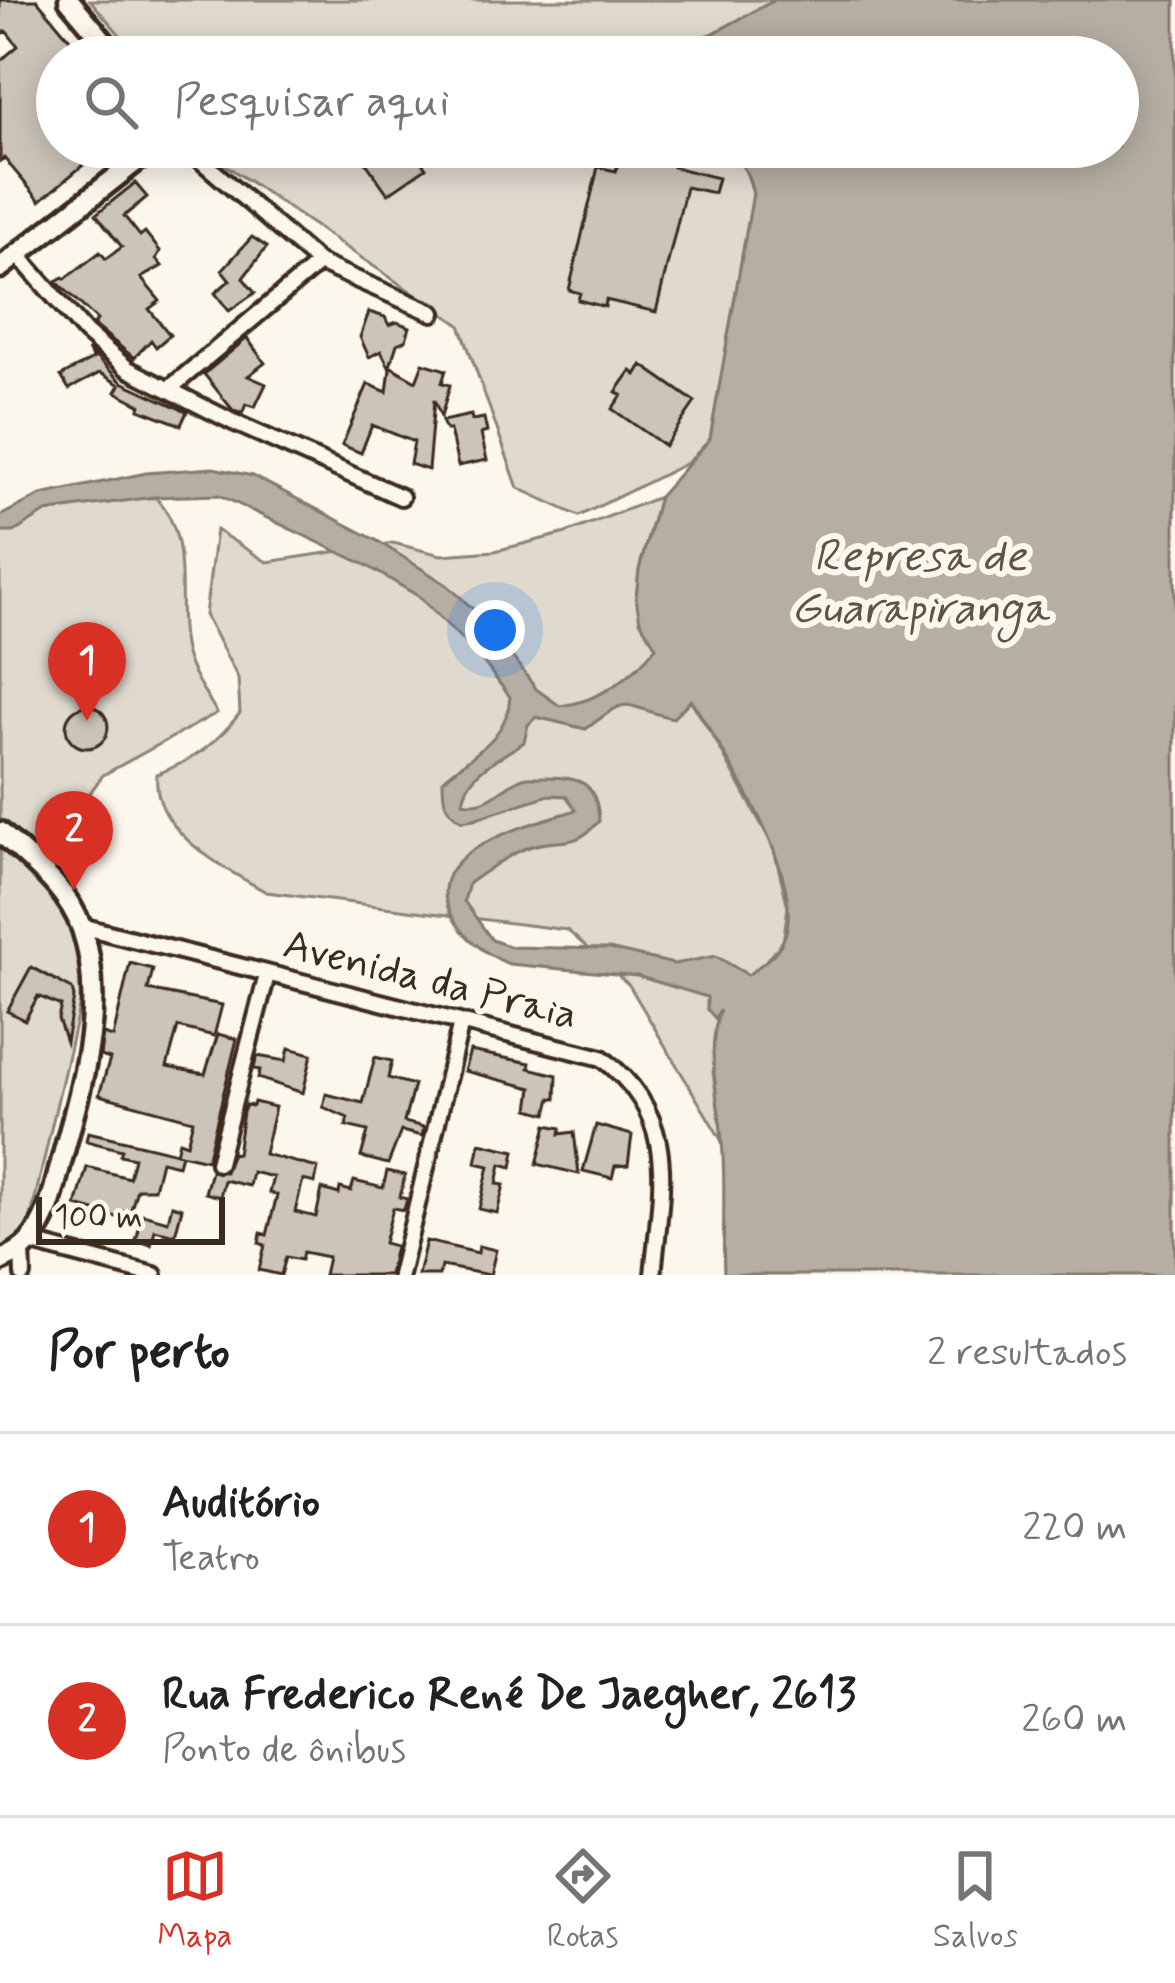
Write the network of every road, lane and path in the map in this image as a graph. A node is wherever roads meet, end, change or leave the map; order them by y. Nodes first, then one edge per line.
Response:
1 (69, 0) edge
2 (99, 36) edge
3 (123, 168) edge
4 (211, 168) edge
5 (6, 262) edge
6 (320, 263) junction
7 (433, 314) dead end
8 (169, 388) junction
9 (401, 497) dead end
10 (0, 832) edge
11 (81, 926) junction
12 (267, 975) junction
13 (461, 1023) junction
14 (218, 1163) dead end
15 (26, 1245) junction
16 (0, 1261) edge
17 (22, 1275) edge
18 (154, 1275) edge
19 (400, 1275) edge
20 (653, 1275) edge

1 - 2 main road
3 - 5 main road
4 - 6 street
5 - 8 street
6 - 7 street
6 - 8 street
8 - 9 street
10 - 11 main road
11 - 12 street, Avenida da Praia
11 - 15 main road
12 - 13 street, Avenida da Praia
12 - 14 street
13 - 19 street
13 - 20 street, Avenida da Praia
15 - 16 main road
15 - 17 street
15 - 18 street

